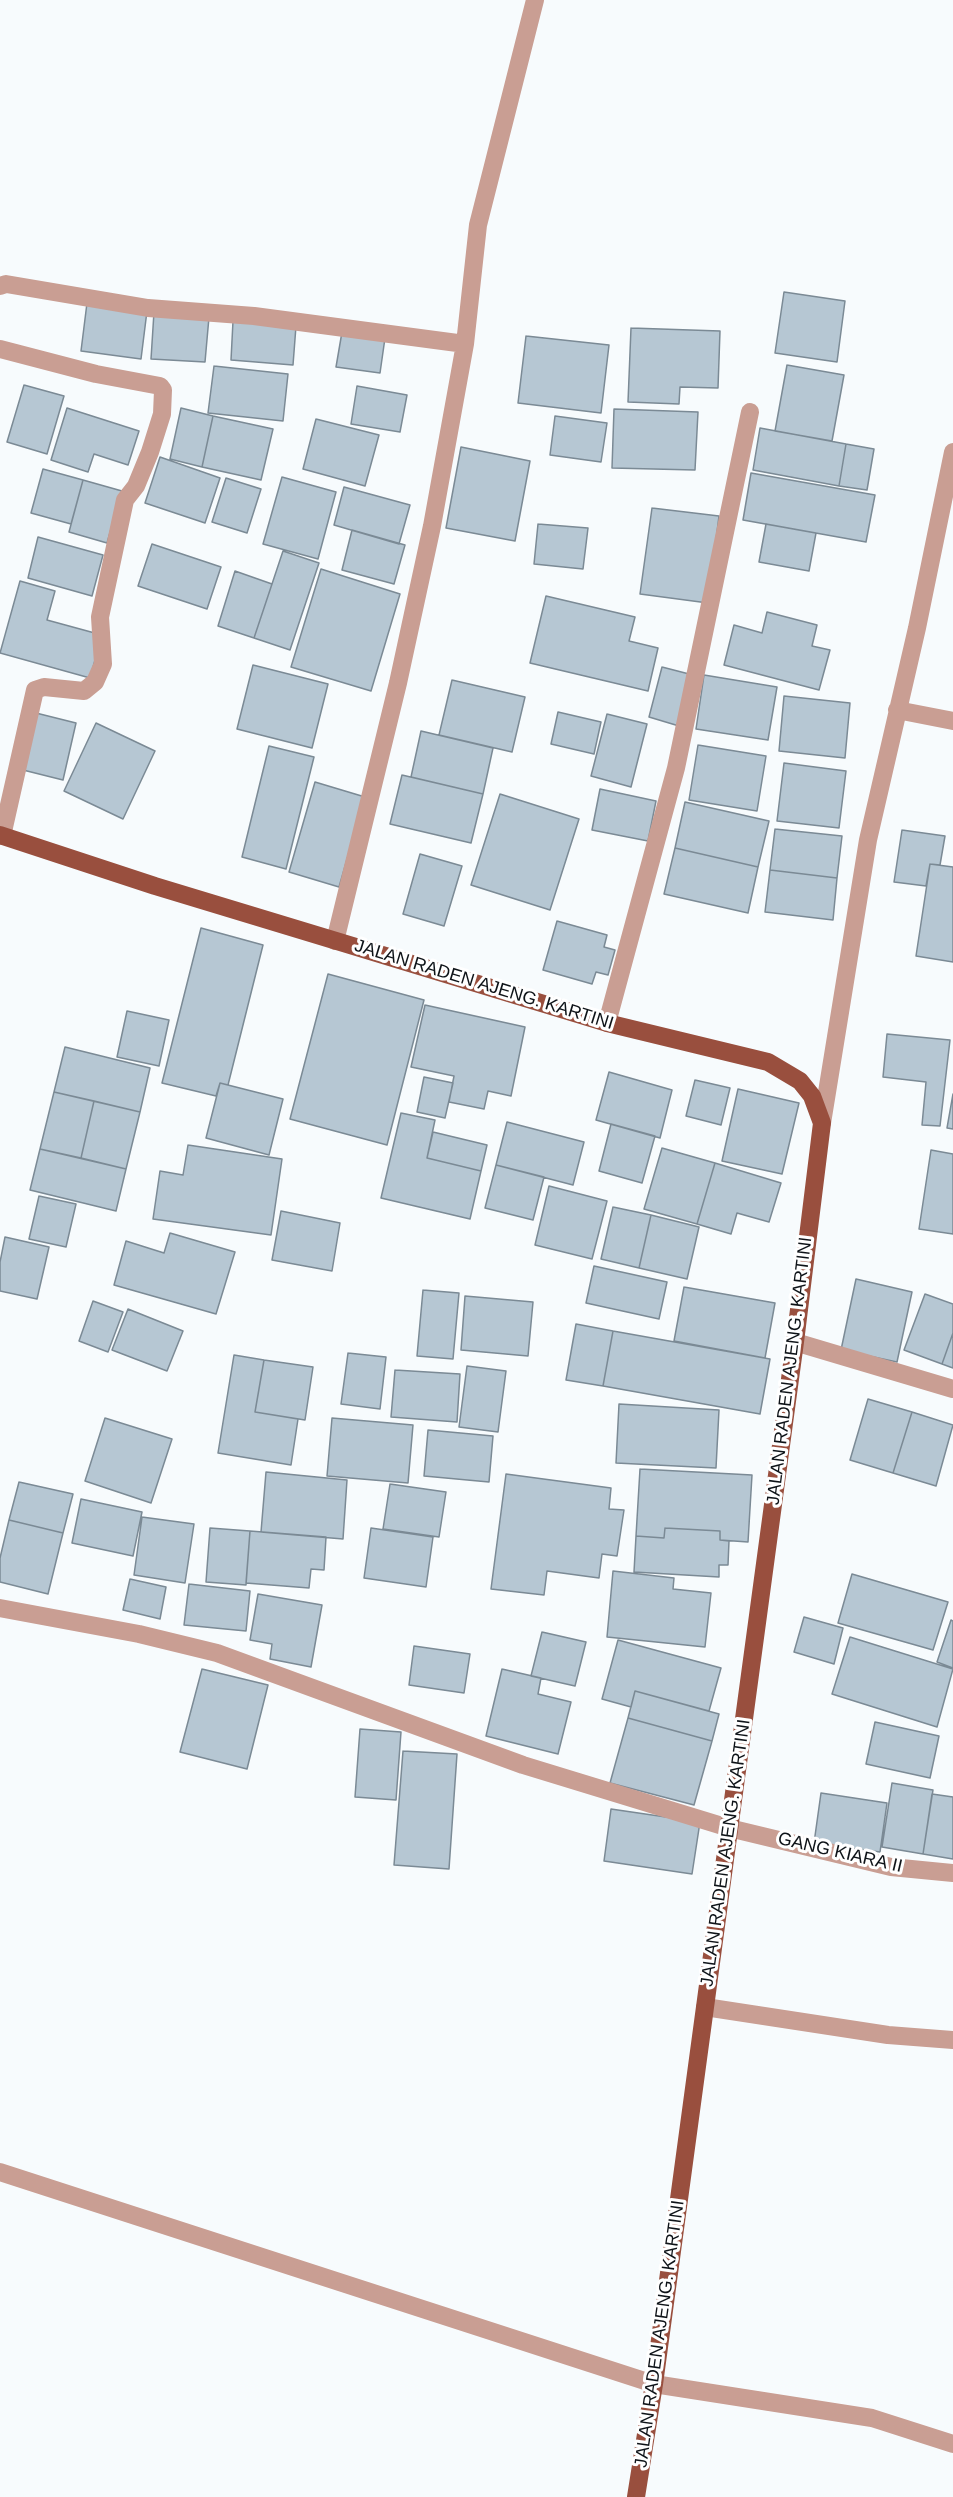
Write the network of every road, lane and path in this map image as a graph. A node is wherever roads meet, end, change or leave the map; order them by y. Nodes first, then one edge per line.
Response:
1 (535, 0) edge
2 (0, 286) edge
3 (465, 344) junction
4 (0, 349) edge
5 (750, 412) dead end
6 (953, 452) edge
7 (897, 710) junction
8 (953, 721) edge
9 (1, 836) edge
10 (335, 940) junction
11 (607, 1023) junction
12 (822, 1123) junction
13 (795, 1342) junction
14 (953, 1389) edge
15 (0, 1608) edge
16 (729, 1828) junction
17 (953, 1873) edge
18 (705, 2007) junction
19 (953, 2040) edge
20 (0, 2172) edge
21 (654, 2384) junction
22 (953, 2444) edge
23 (636, 2497) edge

1 - 3 street
2 - 3 street
3 - 10 street
4 - 9 street
5 - 11 street
6 - 7 street
7 - 8 street
7 - 12 street
9 - 10 main road, JALAN RADEN AJENG. KARTINI
10 - 11 main road, JALAN RADEN AJENG. KARTINI
11 - 12 main road, JALAN RADEN AJENG. KARTINI
12 - 13 main road, JALAN RADEN AJENG. KARTINI
13 - 14 street
13 - 16 main road, JALAN RADEN AJENG. KARTINI
15 - 16 street, GANG KIARA II
16 - 17 street, GANG KIARA II
16 - 18 main road, JALAN RADEN AJENG. KARTINI
18 - 19 street
18 - 21 main road, JALAN RADEN AJENG. KARTINI
20 - 21 street
21 - 22 street
21 - 23 main road, JALAN RADEN AJENG. KARTINI

